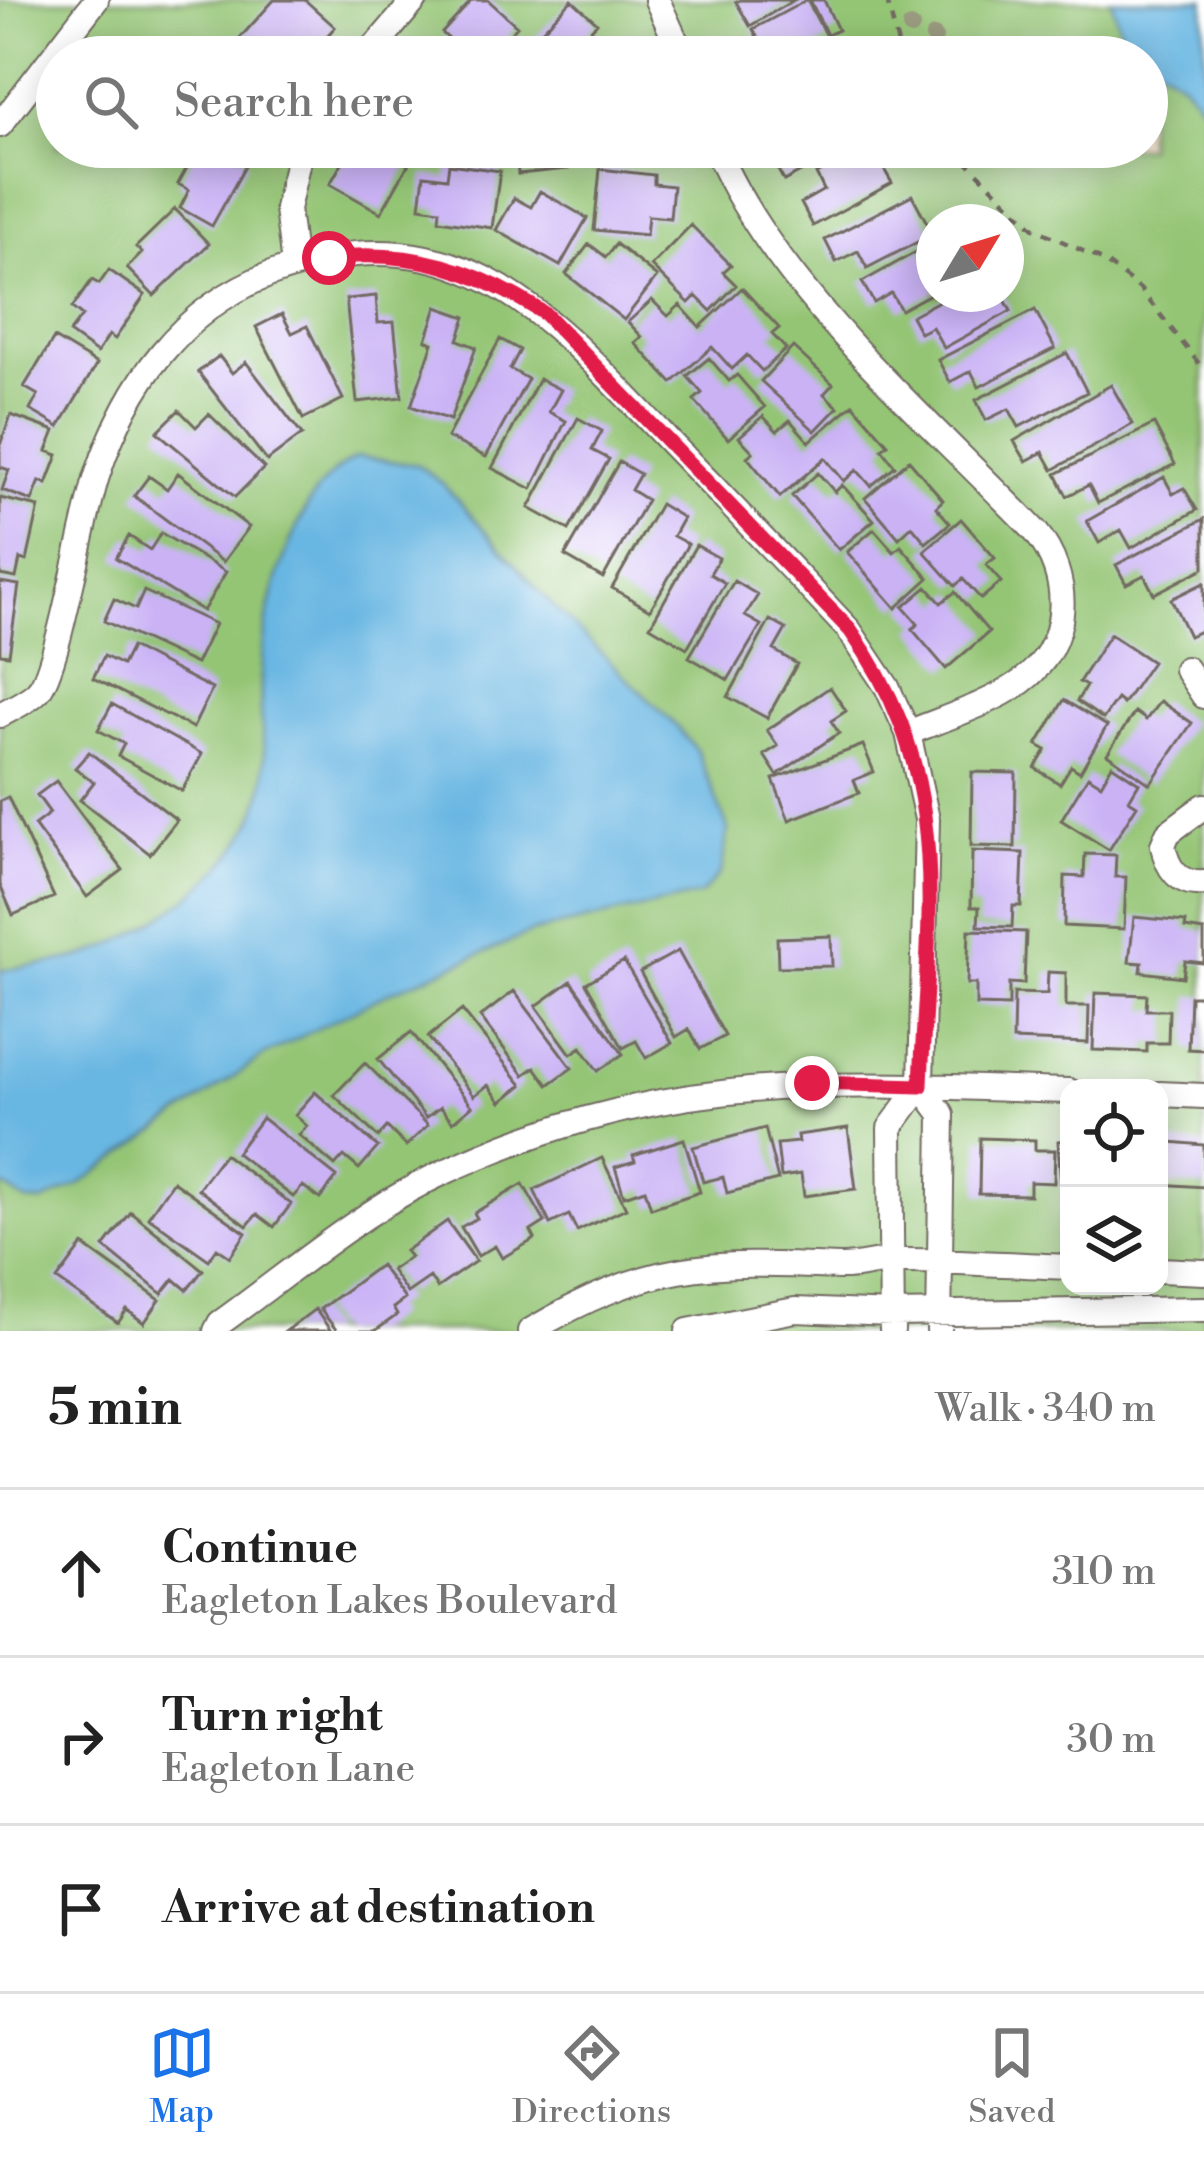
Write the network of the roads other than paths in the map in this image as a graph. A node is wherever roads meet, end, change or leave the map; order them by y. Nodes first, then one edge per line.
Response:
1 (96, 0) edge
2 (415, 0) edge
3 (657, 0) edge
4 (68, 36) edge
5 (385, 36) edge
6 (673, 36) edge
7 (36, 78) edge
8 (0, 125) edge
9 (296, 168) edge
10 (726, 168) edge
11 (294, 266) junction
12 (1186, 669) dead end
13 (1204, 696) edge
14 (0, 716) edge
15 (908, 734) junction
16 (1204, 806) edge
17 (1204, 883) edge
18 (921, 1086) junction
19 (1060, 1091) edge
20 (1168, 1094) edge
21 (1204, 1096) edge
22 (889, 1260) junction
23 (943, 1263) junction
24 (1060, 1267) edge
25 (1168, 1270) edge
26 (1204, 1272) edge
27 (1204, 1309) edge
28 (939, 1322) edge
29 (892, 1323) edge
30 (216, 1331) edge
31 (530, 1331) edge
32 (688, 1331) edge

1 - 4 street
2 - 5 street
3 - 6 street
7 - 8 street
9 - 11 street
10 - 15 street
11 - 14 street
11 - 15 street
12 - 13 street
15 - 18 street
16 - 17 street
18 - 19 street
18 - 22 street
18 - 23 street
18 - 30 street
20 - 21 street
22 - 23 street
22 - 29 street
22 - 31 street
23 - 24 street
23 - 28 street
25 - 26 street
27 - 28 street
28 - 29 street
29 - 32 street

